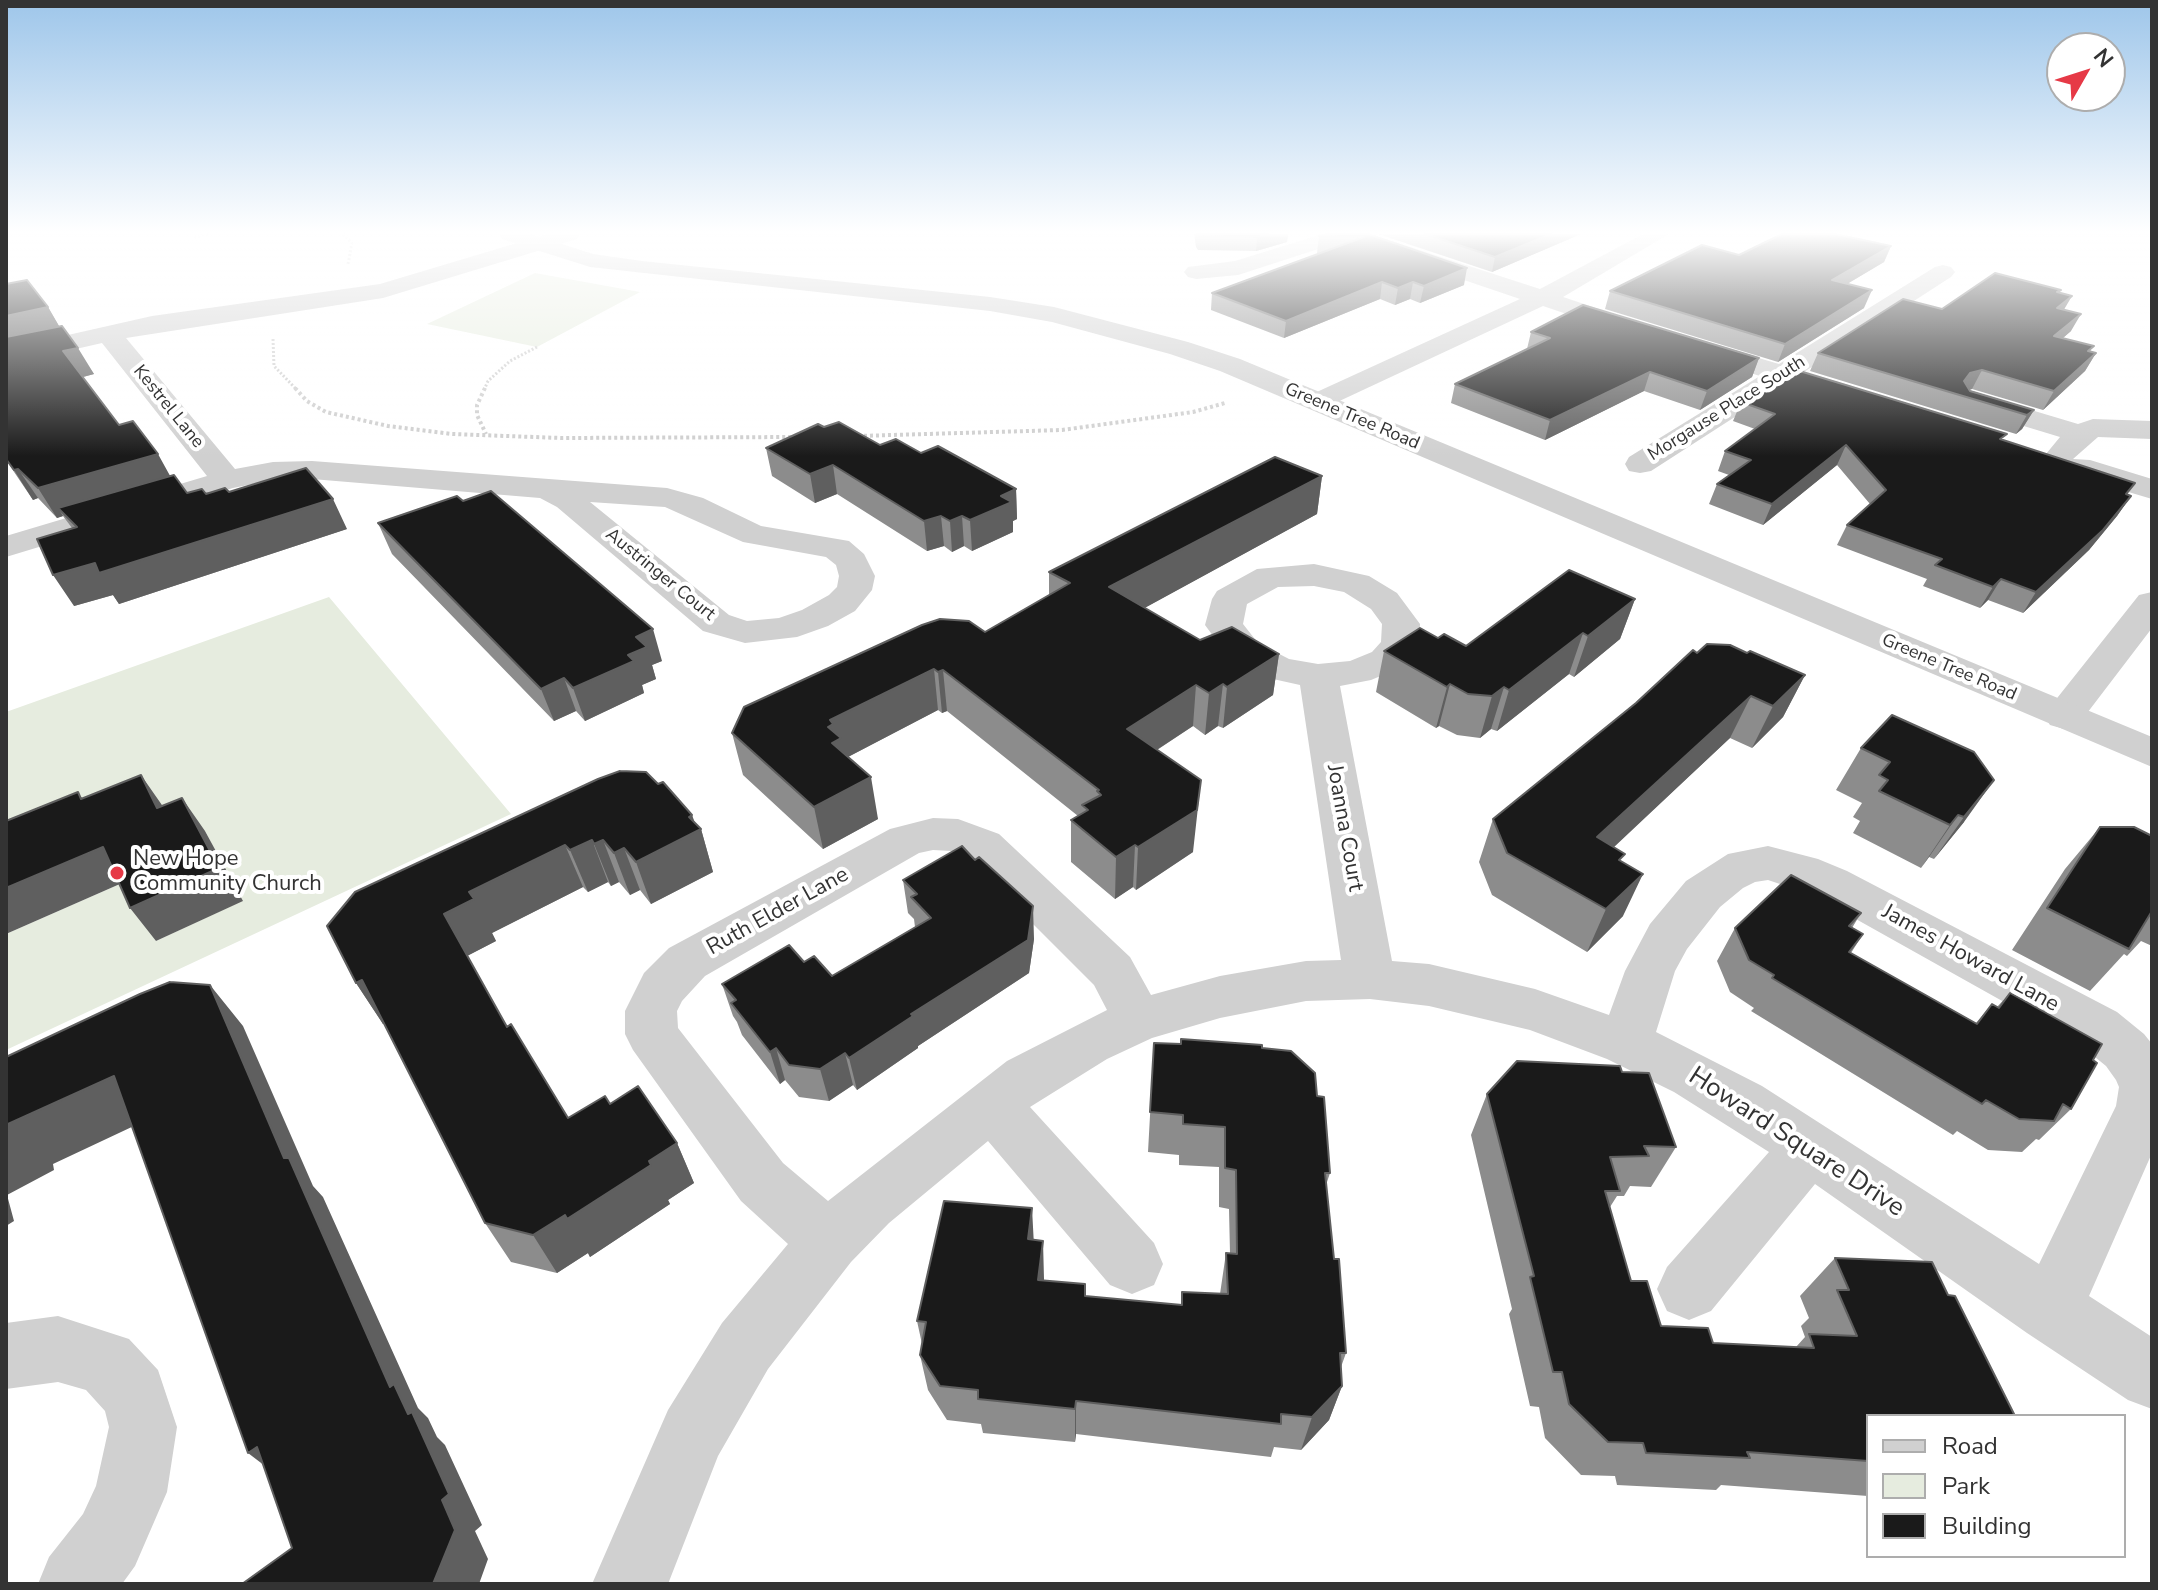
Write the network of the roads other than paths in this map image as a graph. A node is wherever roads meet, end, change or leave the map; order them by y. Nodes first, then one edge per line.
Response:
1 (252, 308) edge
2 (1007, 308) edge
3 (1499, 308) edge
4 (1593, 308) edge
5 (1886, 308) edge
6 (108, 333) junction
7 (1653, 334) edge
8 (1682, 343) edge
9 (1785, 345) edge
10 (1815, 354) junction
11 (6, 357) edge
12 (1844, 363) edge
13 (1783, 374) junction
14 (1947, 394) edge
15 (1318, 402) junction
16 (1874, 403) edge
17 (2152, 430) edge
18 (2080, 434) junction
19 (1640, 464) dead end
20 (227, 480) junction
21 (548, 489) junction
22 (2152, 489) edge
23 (6, 547) edge
24 (2152, 603) edge
25 (1318, 676) dead end
26 (2064, 716) junction
27 (2152, 753) edge
28 (1370, 979) junction
29 (1138, 1020) junction
30 (1626, 1043) junction
31 (991, 1104) junction
32 (1809, 1149) junction
33 (829, 1241) junction
34 (1132, 1264) dead end
35 (1689, 1289) dead end
36 (2050, 1310) junction
37 (6, 1356) edge
38 (2152, 1376) edge
39 (76, 1584) edge
40 (630, 1584) edge

1 - 6 street
2 - 15 street, Greene Tree Road
3 - 15 street
4 - 7 street
5 - 10 street, Morgause Place South
6 - 11 street
6 - 20 street, Kestrel Lane
8 - 13 street
9 - 10 street
10 - 12 street
10 - 13 street, Morgause Place South
13 - 16 street
13 - 19 street, Morgause Place South
14 - 18 street
15 - 26 street, Greene Tree Road
17 - 18 street
18 - 22 street
20 - 21 street, Austringer Court
20 - 23 street, Austringer Court
21 - 21 street, Austringer Court
24 - 26 street
25 - 28 street, Joanna Court
26 - 27 street, Greene Tree Road
28 - 29 street, Howard Square Drive
28 - 30 street, Howard Square Drive
29 - 31 street, Howard Square Drive
29 - 33 street, Ruth Elder Lane
30 - 32 street, Howard Square Drive
30 - 36 street, James Howard Lane
31 - 33 street, Howard Square Drive
31 - 34 street
32 - 35 street
32 - 36 street, Howard Square Drive
33 - 40 street, Howard Square Drive
36 - 38 street, Howard Square Drive
37 - 39 street

